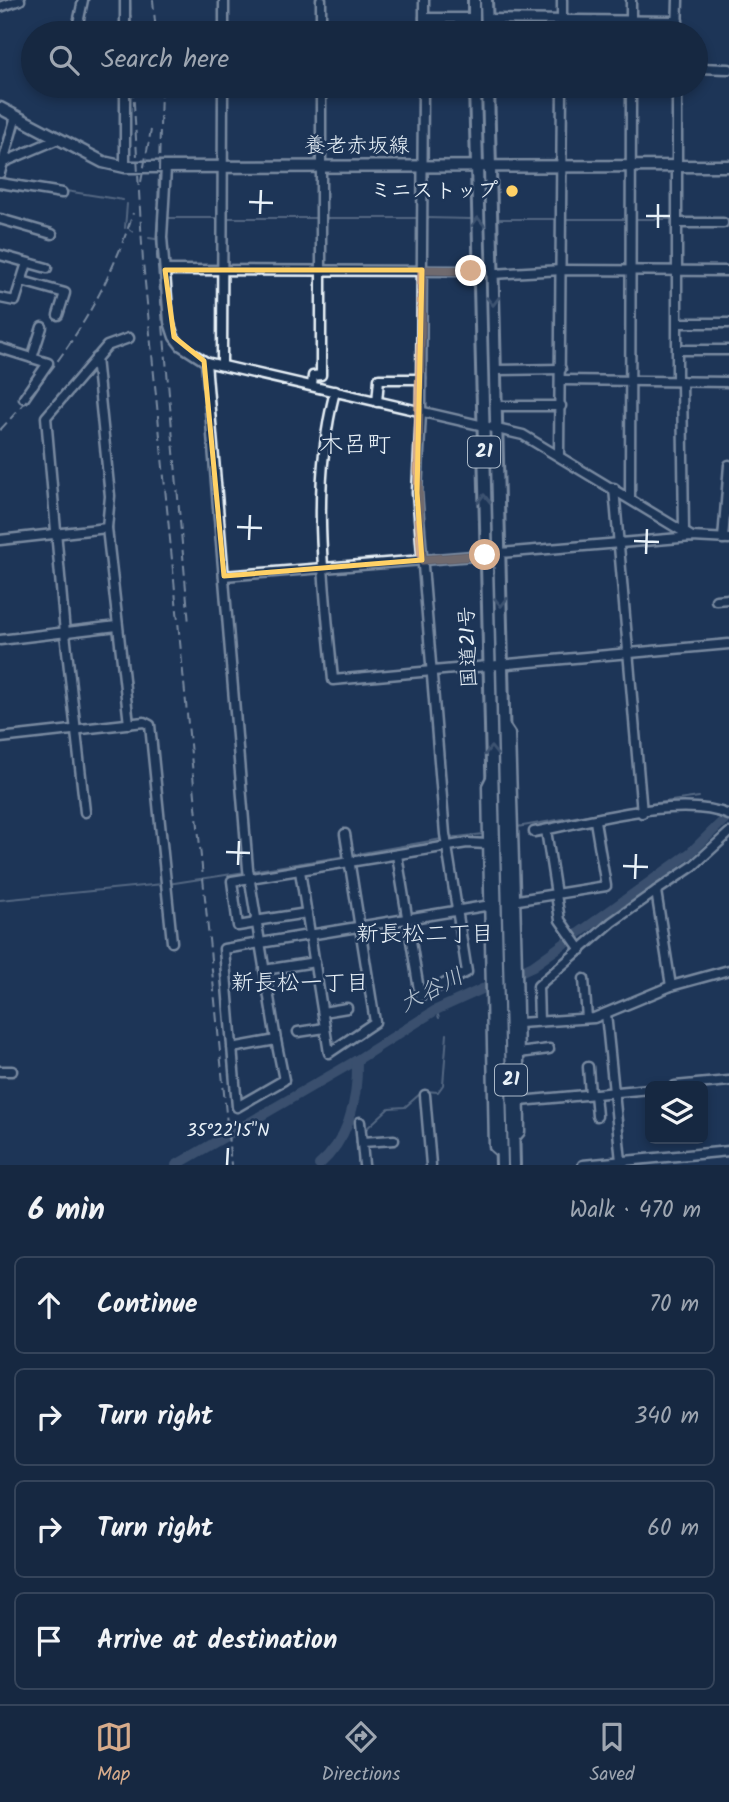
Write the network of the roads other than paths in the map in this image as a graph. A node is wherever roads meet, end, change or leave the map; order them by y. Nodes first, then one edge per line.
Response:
1 (20, 0) edge
2 (83, 0) edge
3 (125, 0) edge
4 (224, 0) edge
5 (321, 0) edge
6 (424, 0) edge
7 (474, 0) edge
8 (486, 0) edge
9 (562, 0) edge
10 (631, 0) edge
11 (678, 0) edge
12 (0, 8) edge
13 (424, 18) joint
14 (474, 18) joint
15 (487, 19) joint
16 (631, 19) junction
17 (562, 20) junction
18 (79, 21) edge
19 (125, 21) edge
20 (224, 21) edge
21 (321, 21) edge
22 (677, 21) joint
23 (708, 68) edge
24 (729, 69) edge
25 (125, 98) edge
26 (223, 98) edge
27 (321, 98) edge
28 (423, 98) edge
29 (475, 98) edge
30 (488, 98) edge
31 (562, 98) edge
32 (631, 98) edge
33 (677, 98) edge
34 (0, 108) edge
35 (16, 116) junction
36 (58, 139) junction
37 (4, 162) junction
38 (222, 165) junction
39 (321, 165) junction
40 (422, 166) junction
41 (476, 166) junction
42 (489, 166) junction
43 (677, 166) junction
44 (729, 166) edge
45 (125, 167) junction
46 (562, 167) junction
47 (631, 167) junction
48 (166, 168) junction
49 (0, 173) edge
50 (0, 183) edge
51 (61, 193) dead end
52 (0, 219) edge
53 (677, 223) junction
54 (723, 223) dead end
55 (52, 234) dead end
56 (0, 255) edge
57 (27, 262) junction
58 (47, 268) dead end
59 (222, 269) junction
60 (165, 270) junction
61 (321, 270) junction
62 (422, 270) junction
63 (562, 270) junction
64 (629, 270) junction
65 (471, 271) dead end
66 (677, 271) junction
67 (729, 271) edge
68 (496, 273) junction
69 (22, 281) junction
70 (0, 298) edge
71 (58, 315) dead end
72 (678, 323) junction
73 (729, 323) edge
74 (42, 327) dead end
75 (129, 338) dead end
76 (0, 348) edge
77 (678, 350) junction
78 (729, 350) edge
79 (32, 358) junction
80 (96, 358) junction
81 (206, 362) junction
82 (222, 365) junction
83 (561, 369) junction
84 (494, 370) junction
85 (421, 379) junction
86 (629, 379) junction
87 (561, 380) junction
88 (680, 381) junction
89 (729, 382) edge
90 (312, 386) junction
91 (335, 391) junction
92 (24, 398) dead end
93 (377, 401) junction
94 (502, 406) dead end
95 (561, 406) junction
96 (421, 412) junction
97 (483, 425) junction
98 (496, 429) junction
99 (559, 454) junction
100 (729, 465) edge
101 (614, 488) junction
102 (630, 498) junction
103 (107, 528) junction
104 (684, 531) junction
105 (57, 534) junction
106 (692, 537) junction
107 (726, 539) edge
108 (0, 540) edge
109 (618, 544) junction
110 (499, 554) junction
111 (485, 555) junction
112 (422, 560) junction
113 (323, 569) junction
114 (223, 576) junction
115 (729, 599) edge
116 (716, 600) dead end
117 (117, 626) junction
118 (65, 633) junction
119 (0, 640) edge
120 (729, 644) edge
121 (628, 652) junction
122 (502, 666) junction
123 (489, 667) junction
124 (432, 673) junction
125 (129, 723) junction
126 (76, 730) junction
127 (0, 738) edge
128 (492, 776) junction
129 (85, 812) dead end
130 (642, 813) junction
131 (729, 815) edge
132 (595, 821) junction
133 (510, 827) junction
134 (546, 830) junction
135 (534, 832) dead end
136 (729, 833) edge
137 (345, 834) dead end
138 (446, 841) junction
139 (490, 841) junction
140 (397, 855) junction
141 (349, 858) junction
142 (300, 871) junction
143 (249, 875) junction
144 (656, 891) junction
145 (556, 893) junction
146 (514, 901) junction
147 (489, 905) junction
148 (457, 911) junction
149 (307, 913) junction
150 (408, 919) junction
151 (255, 922) junction
152 (358, 926) junction
153 (310, 935) junction
154 (172, 942) dead end
155 (260, 943) junction
156 (579, 949) junction
157 (314, 962) junction
158 (512, 964) junction
159 (493, 969) junction
160 (264, 970) junction
161 (729, 970) edge
162 (584, 979) dead end
163 (671, 986) junction
164 (513, 992) junction
165 (347, 1008) dead end
166 (323, 1012) junction
167 (606, 1014) junction
168 (587, 1018) junction
169 (538, 1021) junction
170 (519, 1023) junction
171 (326, 1028) junction
172 (298, 1032) dead end
173 (276, 1040) junction
174 (232, 1048) junction
175 (549, 1049) dead end
176 (519, 1053) junction
177 (588, 1067) dead end
178 (12, 1070) dead end
179 (0, 1071) edge
180 (729, 1081) edge
181 (708, 1083) edge
182 (645, 1089) edge
183 (615, 1092) junction
184 (592, 1094) junction
185 (425, 1095) dead end
186 (520, 1101) junction
187 (597, 1116) dead end
188 (360, 1122) dead end
189 (394, 1140) dead end
190 (513, 1140) junction
191 (362, 1142) junction
192 (729, 1151) edge
193 (707, 1153) junction
194 (689, 1155) junction
195 (501, 1159) edge
196 (621, 1161) junction
197 (664, 1161) edge
198 (637, 1162) edge
199 (612, 1164) edge
200 (364, 1165) edge
201 (431, 1165) edge
202 (514, 1165) edge
203 (584, 1165) edge
204 (690, 1165) edge
205 (708, 1165) edge

1 - 12 street
2 - 18 street
3 - 19 street
4 - 20 street
5 - 21 street
6 - 13 street
7 - 14 highway
8 - 15 highway
9 - 17 street
10 - 16 street
11 - 22 street
13 - 14 street
15 - 17 street
16 - 17 street
16 - 22 street
23 - 24 street
25 - 45 street
26 - 38 street
27 - 39 street
28 - 40 street
29 - 41 highway, 国道21号 / 21
30 - 42 highway, 国道21号 / 21
31 - 46 street
32 - 47 street
33 - 43 street
34 - 35 main road, 養老赤坂線
35 - 36 main road, 養老赤坂線
35 - 37 street
36 - 37 street
36 - 45 main road, 養老赤坂線
37 - 49 street
38 - 39 main road, 養老赤坂線
38 - 48 main road, 養老赤坂線
38 - 59 street
39 - 40 main road, 養老赤坂線
39 - 61 street
40 - 41 main road, 養老赤坂線
40 - 62 street
41 - 42 main road, 養老赤坂線
97 -> 41 highway, 国道21号 / 21
42 - 46 main road, 養老赤坂線
42 - 68 highway, 国道21号 / 21
43 - 44 main road, 養老赤坂線
43 - 47 main road, 養老赤坂線
43 - 53 street
45 - 48 main road, 養老赤坂線
46 - 47 main road, 養老赤坂線
46 - 63 street
47 - 64 street
48 - 60 street
50 - 51 street
52 - 55 street
53 - 54 street
53 - 66 street
56 - 57 street
57 - 58 street
57 - 69 street
59 - 60 street
59 - 61 street
59 - 82 street
60 - 81 street
61 - 62 street
61 - 90 street
62 - 65 street
62 - 85 street
63 - 64 street
63 - 68 street
63 - 83 street
64 - 66 street
64 - 86 street
66 - 67 street
66 - 72 street
68 -> 84 highway, 国道21号 / 21
69 - 70 street
69 - 71 street
72 - 73 street
72 - 77 street
74 - 79 street
75 - 80 street
76 - 79 street
77 - 78 street
77 - 88 street
79 - 92 street
80 - 103 street
80 - 105 street
81 - 82 street
81 - 114 street
82 - 90 street
83 - 84 street
83 - 87 street
84 - 98 highway, 国道21号 / 21
85 - 93 street
85 - 96 street
86 - 87 street
86 - 88 street
86 - 102 street
87 - 95 street
88 - 89 street
88 - 104 street
90 - 91 street
91 - 93 street
91 - 113 street
93 - 96 street
94 - 95 street
95 - 99 street
96 - 97 street
96 - 112 street
97 - 98 street
111 -> 97 highway, 国道21号 / 21
98 - 99 street
98 - 110 highway, 国道21号 / 21
99 - 101 street
100 - 107 street
101 - 102 street
101 - 109 street
102 - 104 street
103 - 105 street
103 - 117 street
104 - 106 street
105 - 108 street
105 - 118 street
106 - 107 street
106 - 109 street
109 - 110 street
109 - 121 street
110 -> 122 highway, 国道21号 / 21
111 - 112 street
111 - 123 highway, 国道21号 / 21
112 - 113 street
112 - 124 street
113 - 114 street
113 - 124 street
114 - 143 street
115 - 116 street
117 - 118 street
117 - 125 street
118 - 119 street
118 - 126 street
120 - 121 street
121 - 122 street
121 - 130 street
122 - 123 street
122 - 133 highway, 国道21号 / 21
123 - 124 street
128 -> 123 highway, 国道21号 / 21
124 - 138 street
125 - 126 street
125 - 154 street
126 - 127 street
126 - 129 street
128 - 139 highway, 国道21号 / 21
128 - 139 street
130 - 131 street
130 - 132 street
132 - 134 street
132 - 145 street
133 - 146 street
133 - 158 highway, 国道21号 / 21
134 - 135 street
134 - 145 street
136 - 144 street
137 - 141 street
138 - 139 street
138 - 140 street
138 - 148 street
139 - 147 street
139 - 159 highway, 国道21号 / 21
140 - 141 street
140 - 150 street
141 - 142 street
141 - 152 street
142 - 143 street
142 - 149 street
143 - 151 street
143 - 151 street
144 - 156 street
144 - 163 street
145 - 146 street
145 - 156 street
146 - 158 street
147 - 148 street
147 - 159 street
148 - 150 street
148 - 150 street
149 - 151 street
149 - 153 street
150 - 152 street
151 - 155 street
152 - 153 street
152 - 171 street
153 - 155 street
153 - 157 street
155 - 160 street
155 - 174 street
156 - 169 street
157 - 160 street
157 - 166 street
158 - 164 highway, 国道21号 / 21
159 - 195 highway, 国道21号 / 21
160 - 173 street
161 - 163 street
162 - 168 street
163 - 167 street
164 - 170 street
164 - 190 highway, 国道21号 / 21
165 - 166 street
166 - 171 street
167 - 168 street
167 - 183 street
168 - 169 street
169 - 170 street
170 - 176 street
171 - 172 street
173 - 174 street
173 - 174 street
175 - 176 street
176 - 186 street
177 - 184 street
178 - 179 street
180 - 181 street
182 - 183 street
183 - 184 street
183 - 196 street
184 - 186 street
184 - 187 street
185 - 201 street
186 - 190 street
188 - 191 street
189 - 191 street
190 - 202 highway, 国道21号 / 21
191 - 200 street
192 - 193 street
193 - 194 street
193 - 205 street
194 - 197 street
194 - 204 street
196 - 198 street
196 - 199 street
197 - 198 street
199 - 203 street

